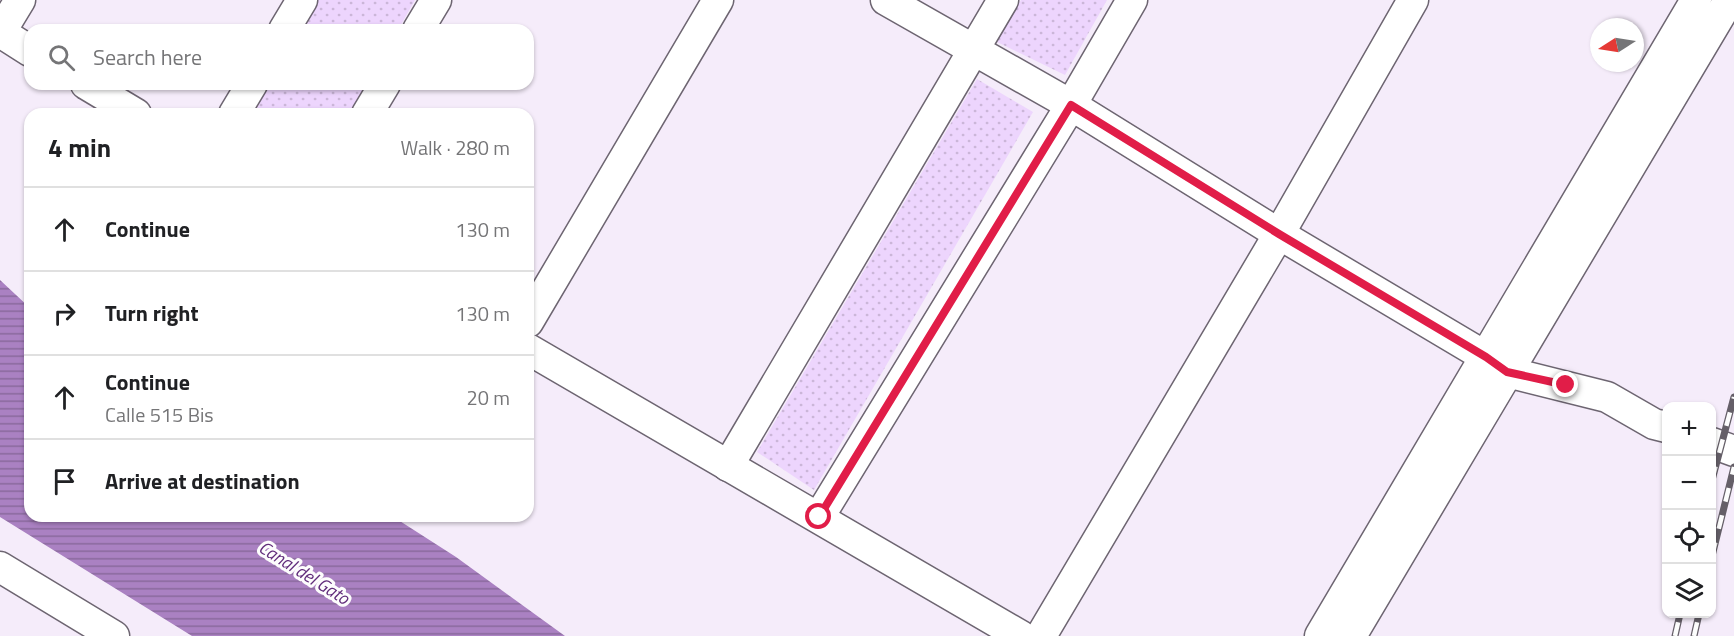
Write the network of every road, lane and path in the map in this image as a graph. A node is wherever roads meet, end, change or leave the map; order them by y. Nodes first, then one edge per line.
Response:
1 (20, 0) edge
2 (302, 0) edge
3 (436, 0) edge
4 (718, 0) edge
5 (886, 0) edge
6 (1003, 0) edge
7 (1132, 0) edge
8 (1413, 0) edge
9 (1696, 0) edge
10 (1729, 0) edge
11 (288, 24) edge
12 (422, 24) edge
13 (0, 32) edge
14 (24, 47) edge
15 (973, 51) junction
16 (96, 90) edge
17 (248, 90) edge
18 (381, 90) edge
19 (1071, 105) junction
20 (125, 108) edge
21 (238, 108) edge
22 (371, 108) edge
23 (1279, 234) junction
24 (534, 312) edge
25 (534, 353) edge
26 (1497, 364) junction
27 (1662, 426) edge
28 (1716, 444) edge
29 (1734, 451) edge
30 (728, 466) junction
31 (819, 517) junction
32 (0, 567) edge
33 (114, 636) edge
34 (1021, 636) edge
35 (1041, 636) edge
36 (1320, 636) edge
37 (1351, 636) edge

1 - 13 street
2 - 11 street
3 - 12 street
4 - 24 street
5 - 15 street
6 - 15 street
7 - 19 street
8 - 23 street
9 - 26 street
10 - 26 street
13 - 14 street
15 - 19 street
15 - 30 street
16 - 20 street
17 - 21 street
18 - 22 street
19 - 23 street
19 - 31 street
23 - 26 street
23 - 35 street
25 - 30 street
26 - 27 street
26 - 36 street
26 - 37 street
28 - 29 street
30 - 31 street
31 - 34 street
32 - 33 street

